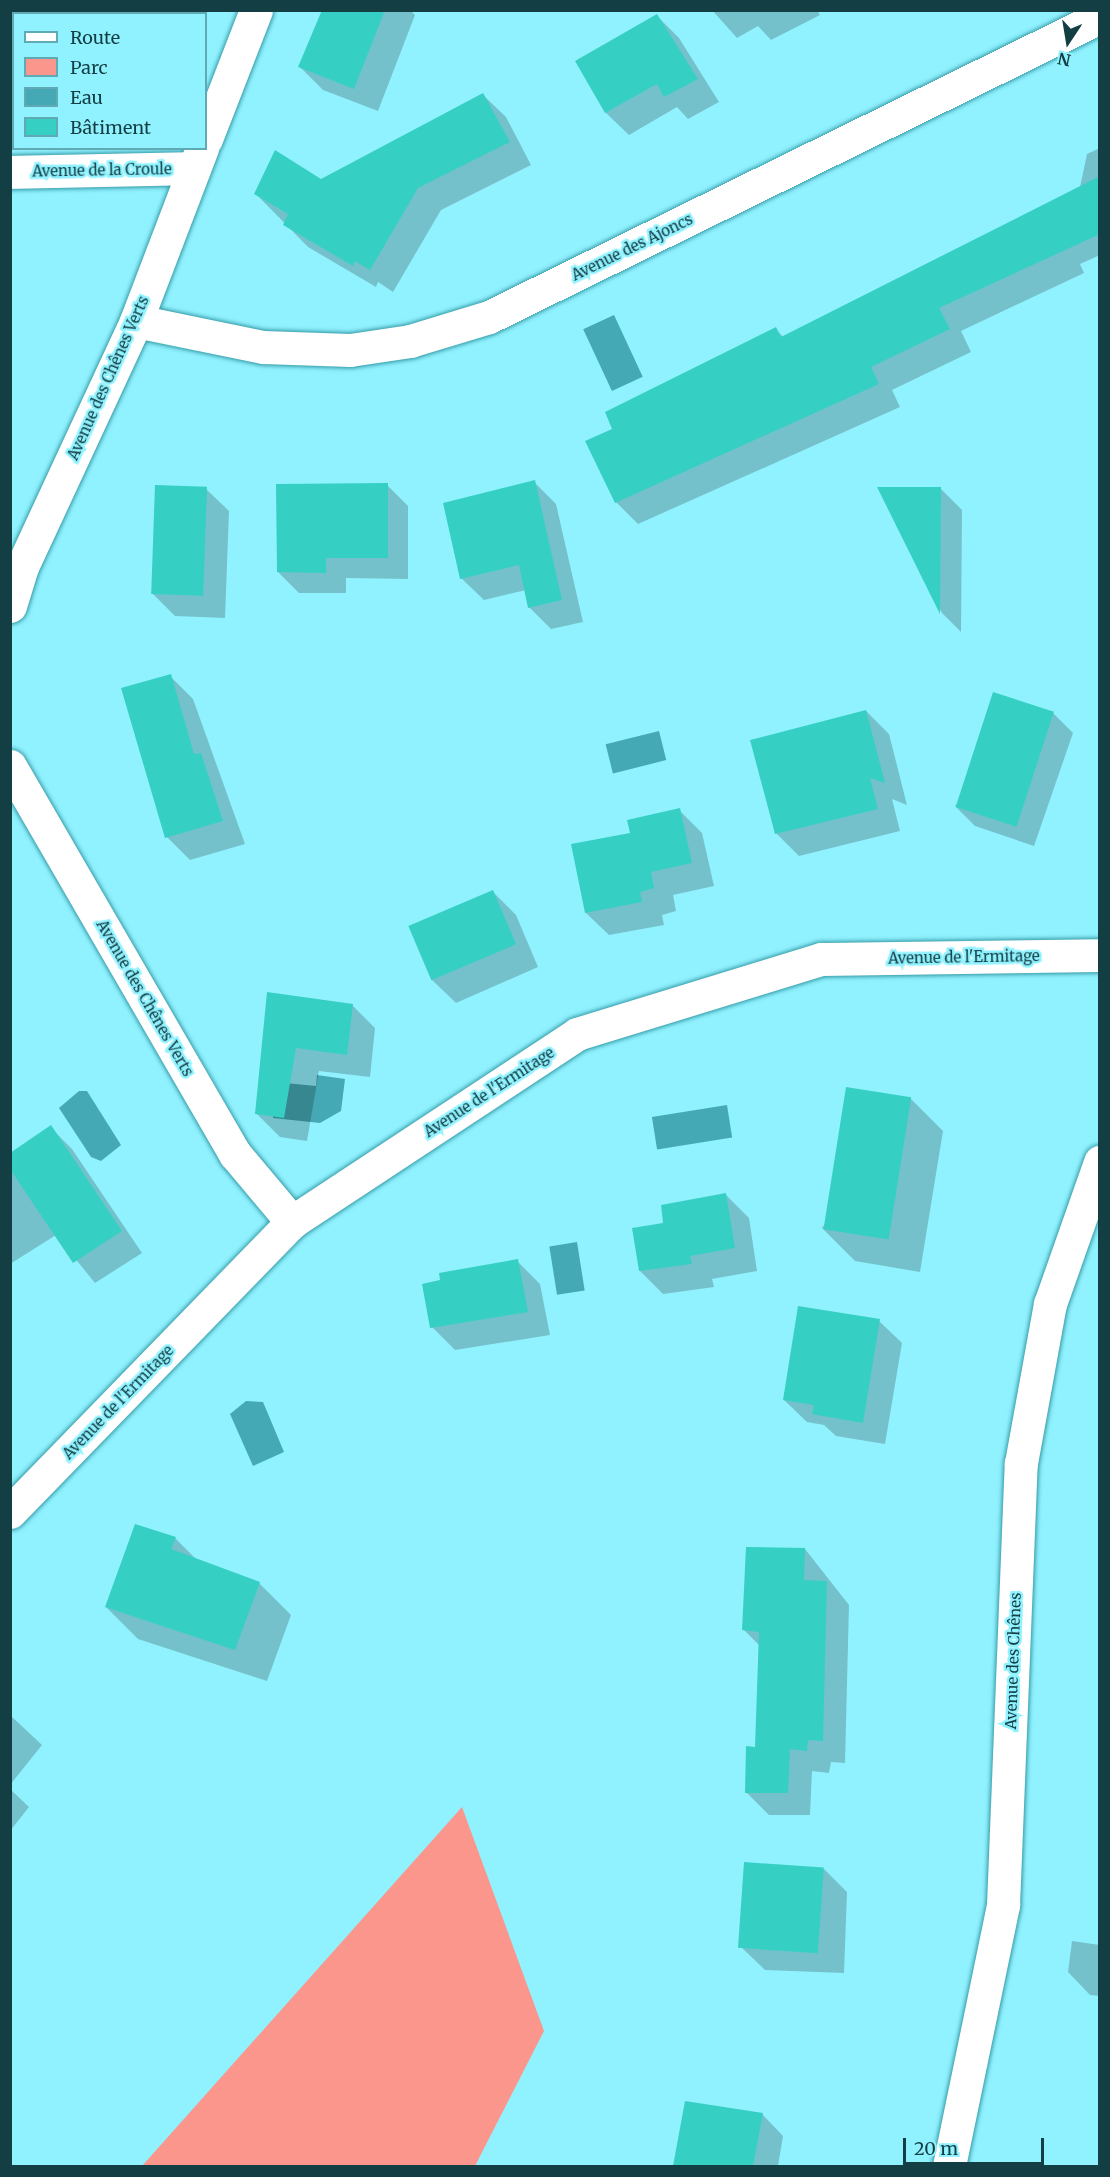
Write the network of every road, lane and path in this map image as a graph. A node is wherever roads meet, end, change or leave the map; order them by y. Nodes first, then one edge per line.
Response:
1 (256, 10) edge
2 (1100, 17) edge
3 (207, 137) edge
4 (201, 152) edge
5 (10, 172) edge
6 (136, 321) junction
7 (10, 606) edge
8 (10, 766) edge
9 (1100, 954) edge
10 (1100, 1162) edge
11 (292, 1222) junction
12 (10, 1512) edge
13 (949, 2166) edge

1 - 3 street, Avenue des Chênes Verts
2 - 6 street, Avenue des Ajoncs
4 - 5 street, Avenue de la Croule
4 - 6 street, Avenue des Chênes Verts
6 - 7 street, Avenue des Chênes Verts
8 - 11 street, Avenue des Chênes Verts
9 - 11 street, Avenue de l'Ermitage
10 - 13 street, Avenue des Chênes
11 - 12 street, Avenue de l'Ermitage

